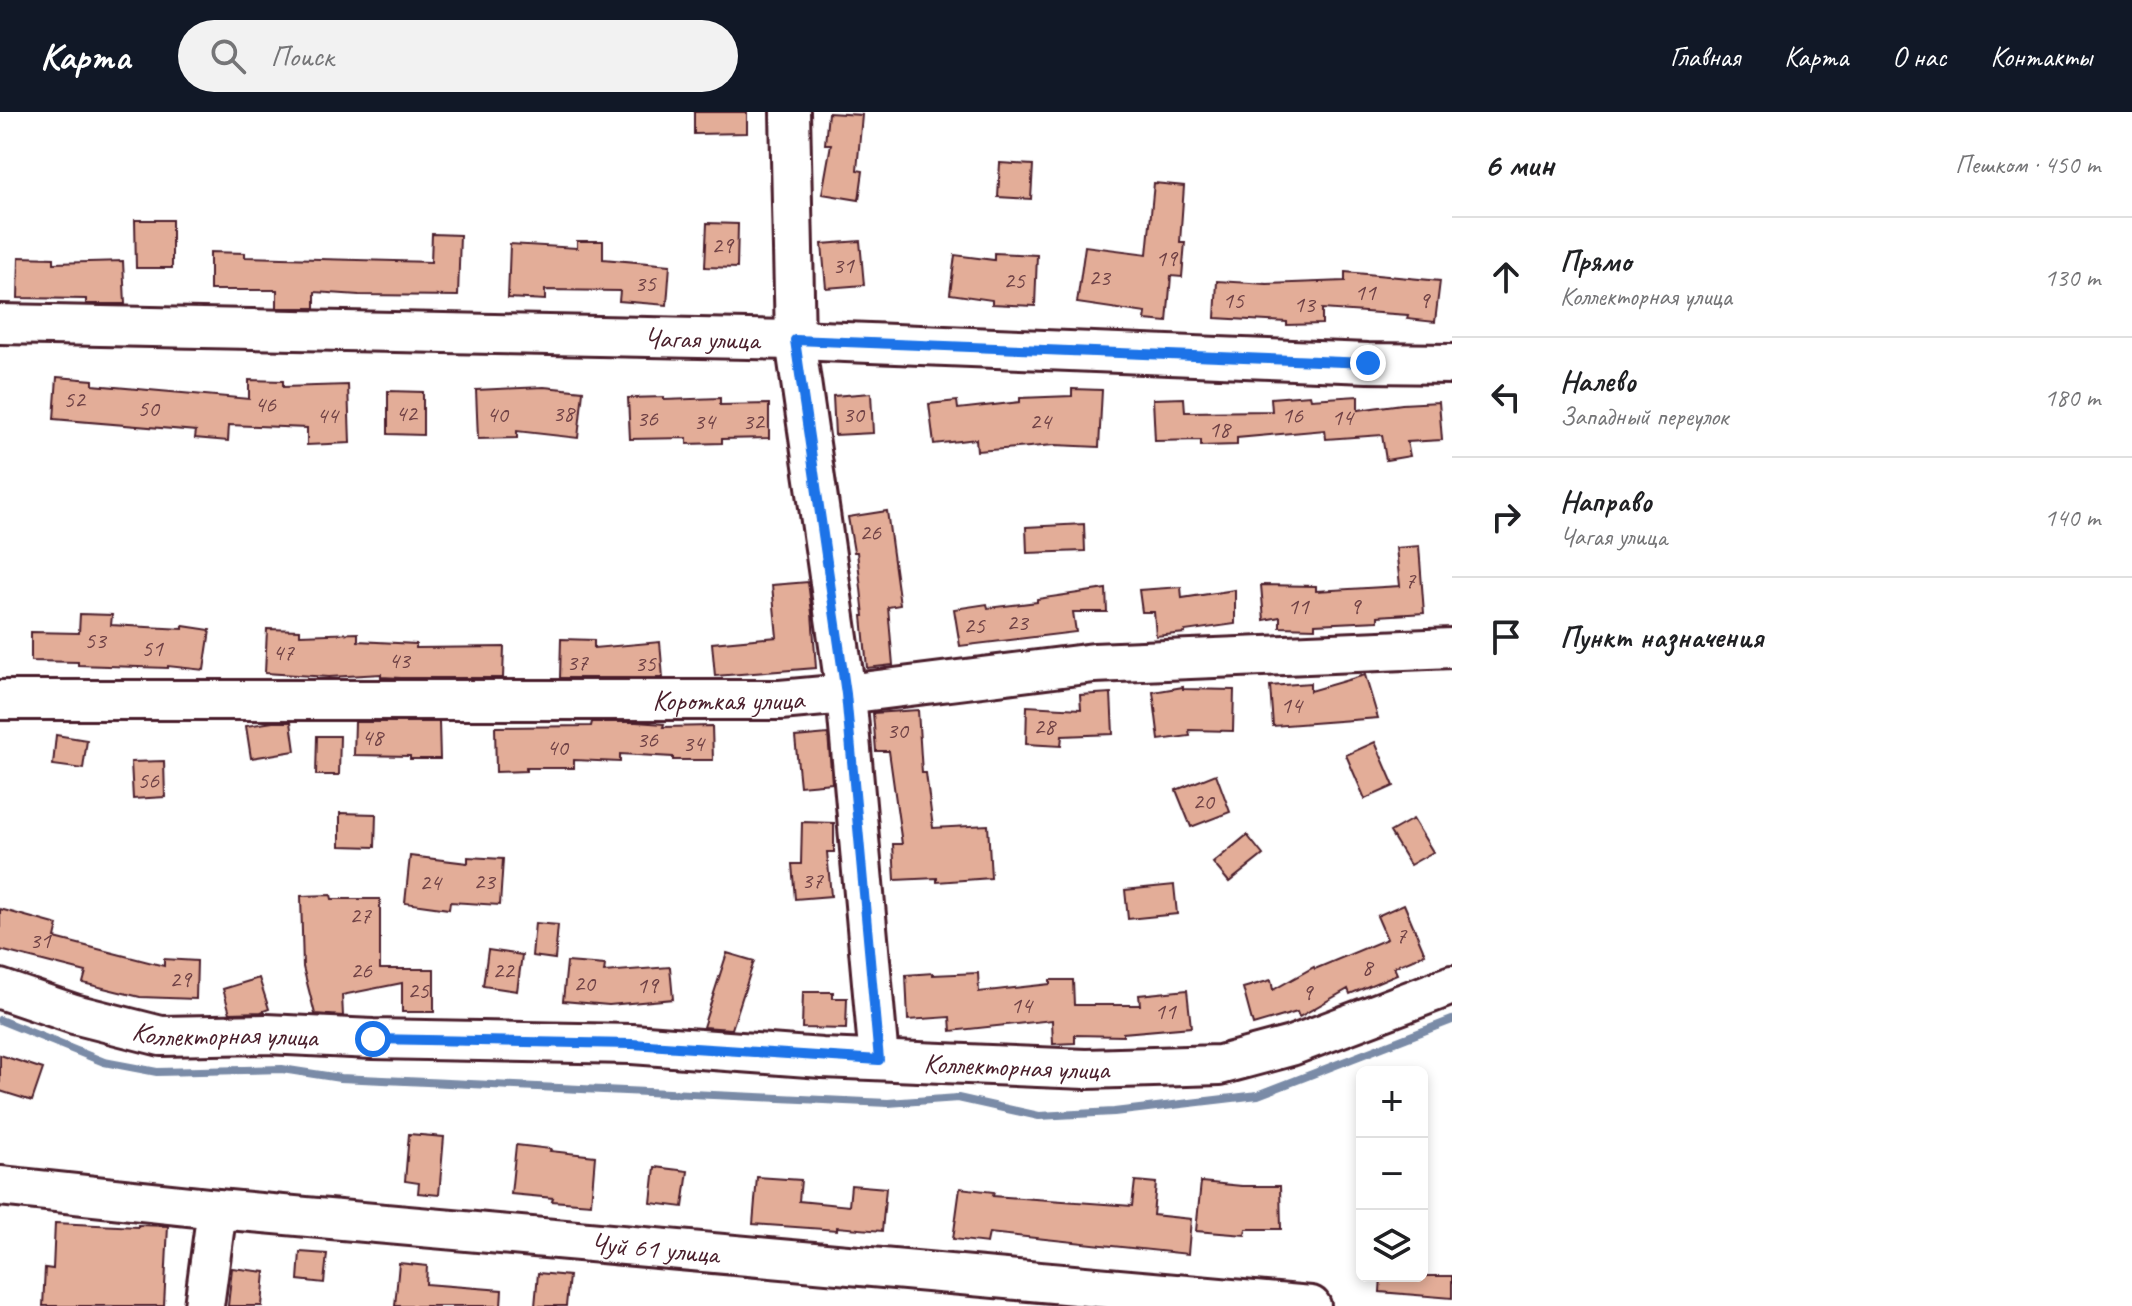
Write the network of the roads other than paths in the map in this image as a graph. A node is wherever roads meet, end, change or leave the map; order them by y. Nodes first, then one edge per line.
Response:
1 (790, 112) edge
2 (0, 324) edge
3 (795, 340) junction
4 (1452, 364) edge
5 (1452, 648) edge
6 (846, 694) junction
7 (0, 700) edge
8 (1452, 985) edge
9 (0, 989) edge
10 (879, 1060) junction
11 (0, 1186) edge
12 (217, 1209) junction
13 (204, 1306) edge
14 (1311, 1306) edge

1 - 3 street
2 - 3 street, Чагая улица
3 - 4 street, Чагая улица
3 - 6 street
5 - 6 street, Короткая улица
6 - 7 street, Короткая улица
6 - 10 street
8 - 10 street, Коллекторная улица
9 - 10 street, Коллекторная улица
11 - 12 street, Чуй 61 улица
12 - 13 street
12 - 14 street, Чуй 61 улица

